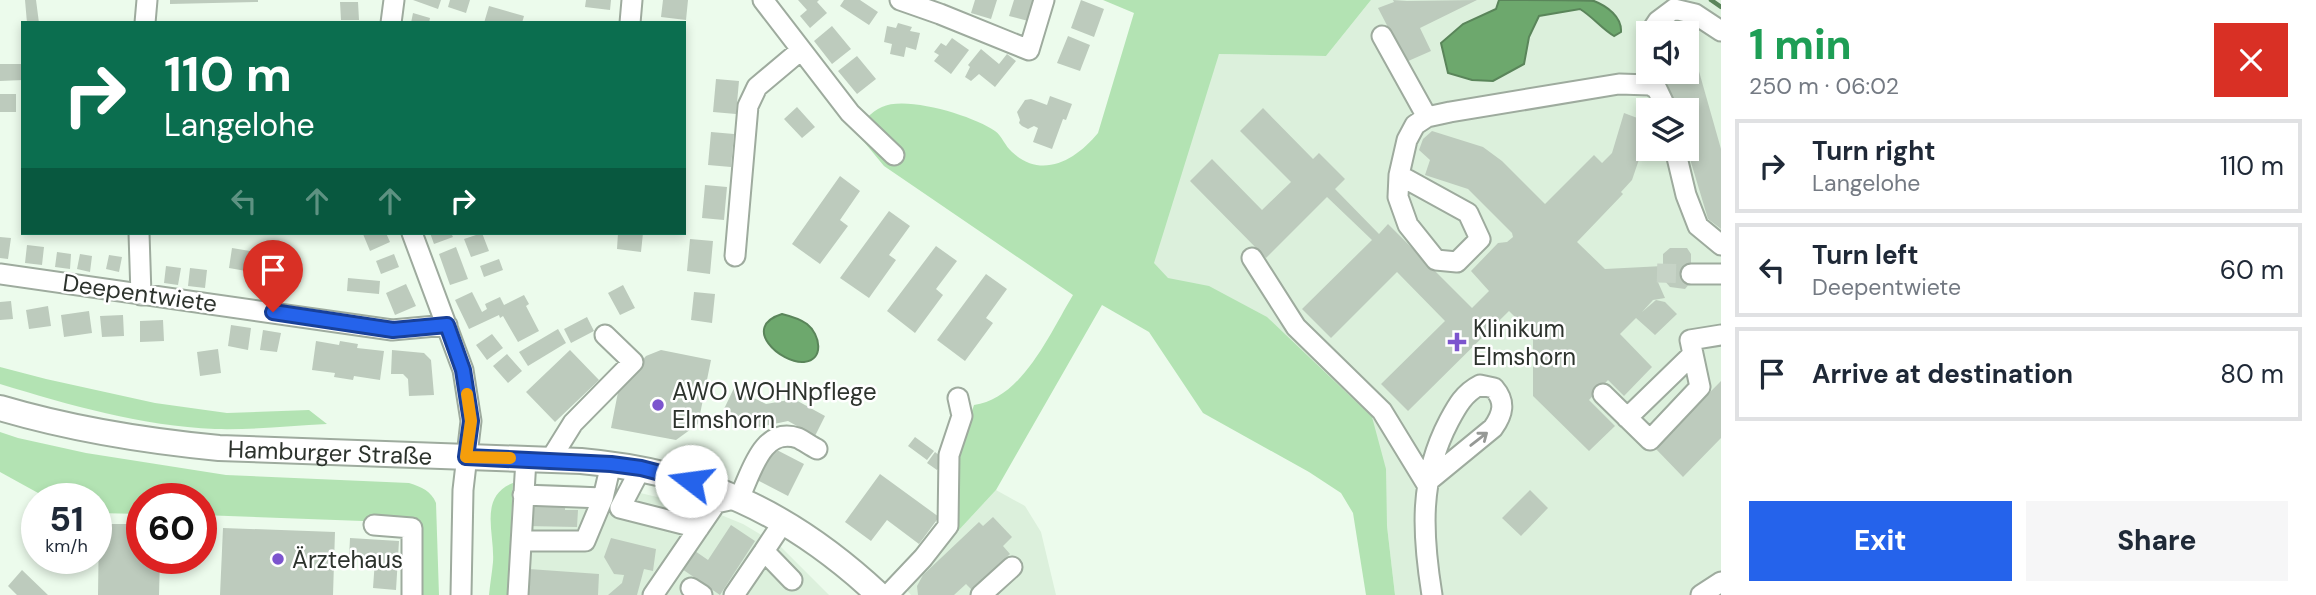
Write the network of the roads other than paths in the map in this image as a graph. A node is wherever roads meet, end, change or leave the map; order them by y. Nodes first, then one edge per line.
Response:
1 (147, 0) edge
2 (394, 0) edge
3 (632, 0) edge
4 (900, 0) edge
5 (1044, 0) edge
6 (770, 3) edge
7 (145, 21) edge
8 (391, 21) edge
9 (630, 21) edge
10 (1658, 21) edge
11 (1721, 31) edge
12 (1382, 36) dead end
13 (801, 51) junction
14 (1651, 84) edge
15 (1427, 117) junction
16 (894, 155) dead end
17 (1678, 161) edge
18 (1399, 175) junction
19 (139, 235) edge
20 (413, 235) edge
21 (1721, 245) edge
22 (735, 256) dead end
23 (1252, 258) dead end
24 (0, 274) edge
25 (1691, 274) tunnel mouth
26 (1721, 274) edge
27 (141, 295) junction
28 (447, 325) junction
29 (605, 335) dead end
30 (1721, 335) edge
31 (1693, 354) junction
32 (1603, 394) dead end
33 (958, 398) dead end
34 (0, 408) edge
35 (1627, 418) junction
36 (817, 449) dead end
37 (466, 457) junction
38 (526, 459) junction
39 (550, 460) junction
40 (611, 464) junction
41 (641, 468) junction
42 (1426, 483) junction
43 (523, 495) junction
44 (603, 498) junction
45 (739, 498) junction
46 (784, 522) junction
47 (374, 526) dead end
48 (699, 528) junction
49 (522, 541) junction
50 (764, 551) junction
51 (1012, 567) dead end
52 (792, 580) dead end
53 (1721, 582) edge
54 (412, 595) edge
55 (461, 595) edge
56 (519, 595) edge
57 (653, 595) edge
58 (734, 595) edge
59 (880, 595) edge
60 (888, 595) edge
61 (981, 595) edge
62 (1432, 595) edge
63 (1701, 595) edge

1 - 7 street
2 - 8 street
3 - 9 street
4 - 5 street
6 - 13 street
10 - 11 street
12 - 15 street
13 - 16 street
13 - 22 street
14 - 15 street
15 - 18 street
17 - 21 street
18 - 18 street
19 - 27 street
20 - 28 street
23 - 42 street
24 - 27 street, Deepentwiete
25 - 26 street
27 - 28 street, Deepentwiete
28 - 37 street
29 - 39 street
30 - 31 street
31 - 35 street
31 - 35 street
32 - 35 street
33 - 60 street
34 - 37 main road, Hamburger Straße
36 - 45 street
37 - 38 main road, Hamburger Straße
37 - 55 street
38 - 39 main road, Hamburger Straße
38 - 43 street
39 - 40 main road, Hamburger Straße
40 - 41 main road, Hamburger Straße
40 - 44 street
41 - 45 main road, Hamburger Straße
41 - 48 street
42 -> 42 street
42 - 62 street
43 - 44 street
43 - 49 street
44 - 49 street
45 - 46 main road, Hamburger Straße
45 - 48 street
46 - 50 street
46 - 59 main road, Hamburger Straße
47 - 54 street
48 - 57 street
49 - 56 street
50 - 52 street
50 - 58 street
51 - 61 street
53 - 63 street

